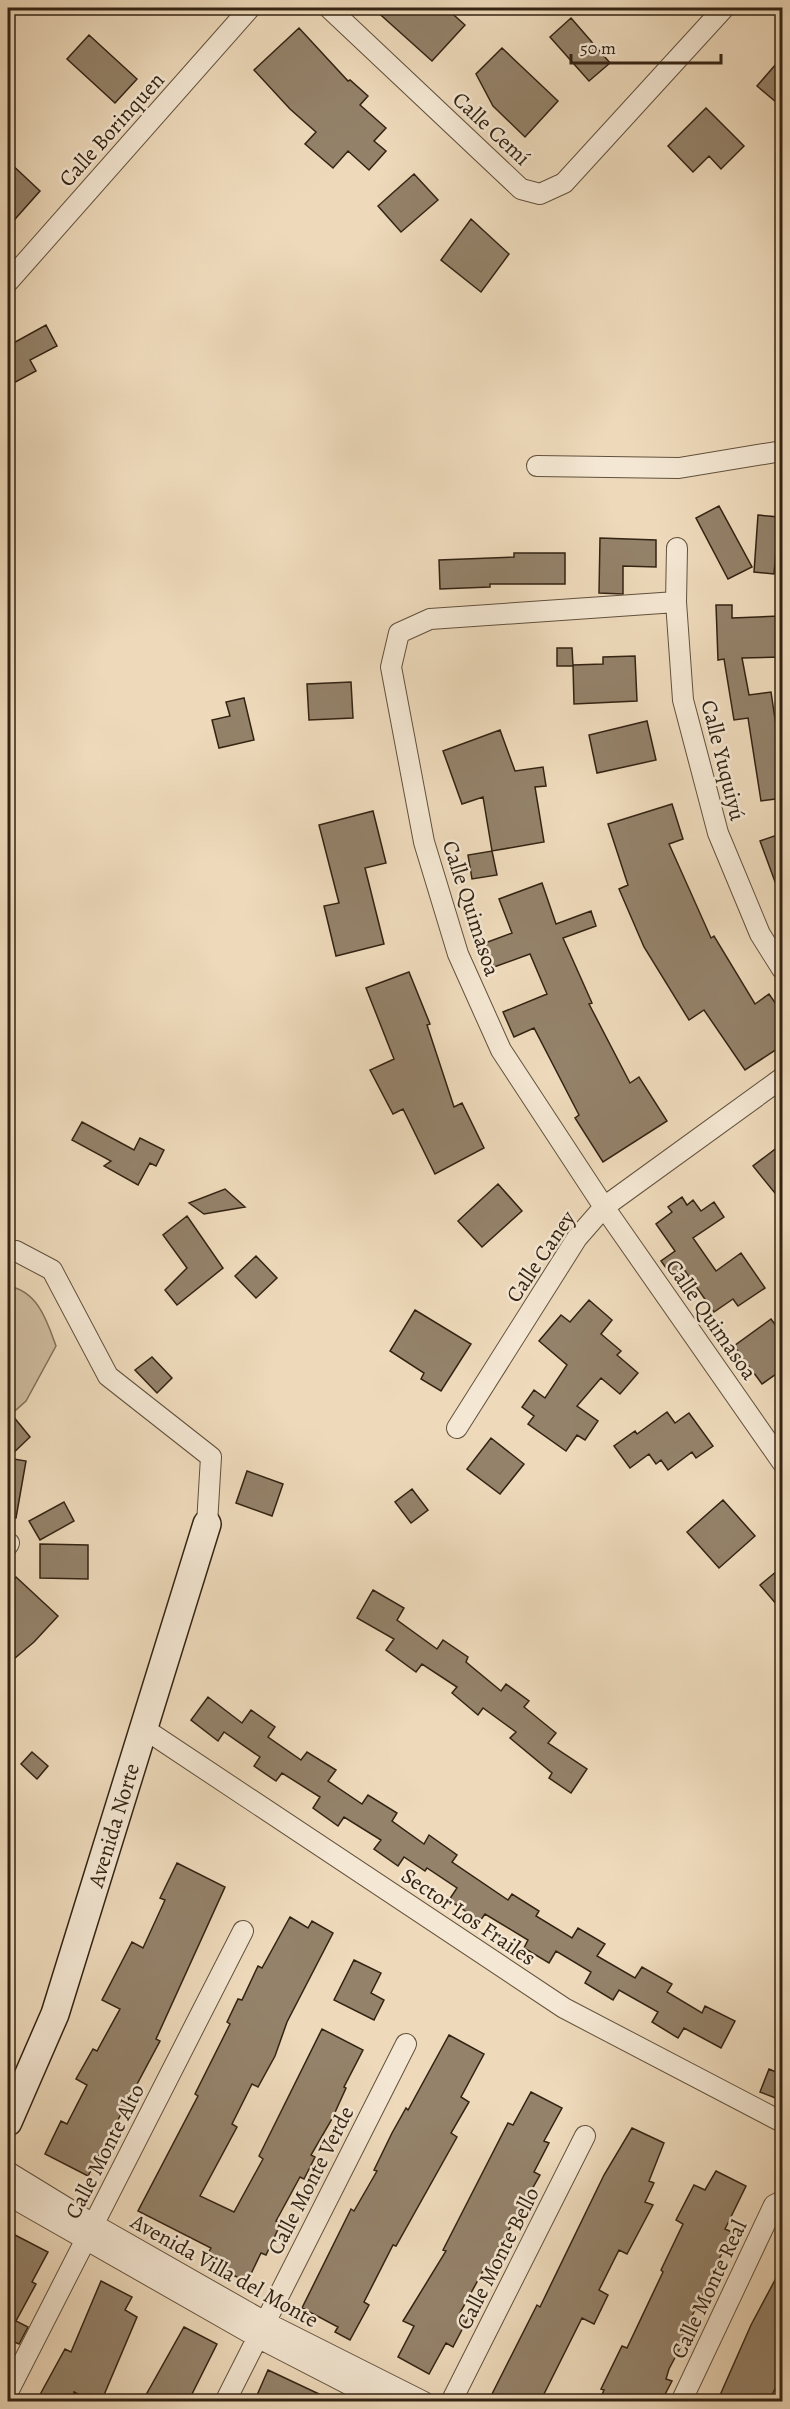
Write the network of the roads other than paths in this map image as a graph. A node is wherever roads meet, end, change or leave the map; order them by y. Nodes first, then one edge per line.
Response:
1 (250, 8) edge
2 (329, 8) edge
3 (724, 8) edge
4 (8, 282) edge
5 (783, 452) edge
6 (537, 466) dead end
7 (677, 548) dead end
8 (676, 602) junction
9 (783, 969) edge
10 (783, 1078) edge
11 (604, 1207) junction
12 (8, 1251) edge
13 (457, 1428) dead end
14 (783, 1462) edge
15 (207, 1524) joint
16 (143, 1728) junction
17 (243, 1931) dead end
18 (406, 2044) dead end
19 (8, 2121) edge
20 (783, 2122) edge
21 (585, 2136) dead end
22 (8, 2172) edge
23 (8, 2195) edge
24 (783, 2201) edge
25 (89, 2233) junction
26 (261, 2329) junction
27 (8, 2392) edge
28 (225, 2402) edge
29 (383, 2402) edge
30 (424, 2402) edge
31 (451, 2402) edge
32 (681, 2402) edge

1 - 4 street, Calle Borinquen
2 - 3 street, Calle Cemí
5 - 6 street
7 - 8 street, Calle Yuquiyú
8 - 9 street, Calle Yuquiyú
8 - 11 street, Calle Quimasoa
10 - 11 street, Calle Caney
11 - 13 street, Calle Caney
11 - 14 street, Calle Quimasoa
12 - 15 street
15 - 16 street, Avenida Norte
16 - 19 street, Avenida Norte
16 - 20 street, Sector Los Frailes
17 - 25 street, Calle Monte Alto
18 - 26 street, Calle Monte Verde
21 - 31 street, Calle Monte Bello
22 - 25 street, Avenida Villa del Monte
23 - 25 street, Avenida Villa del Monte
24 - 32 street, Calle Monte Real
25 - 26 street, Avenida Villa del Monte
25 - 27 street, Calle Monte Alto
26 - 28 street, Calle Monte Verde
26 - 29 street, Avenida Villa del Monte
26 - 30 street, Avenida Villa del Monte

